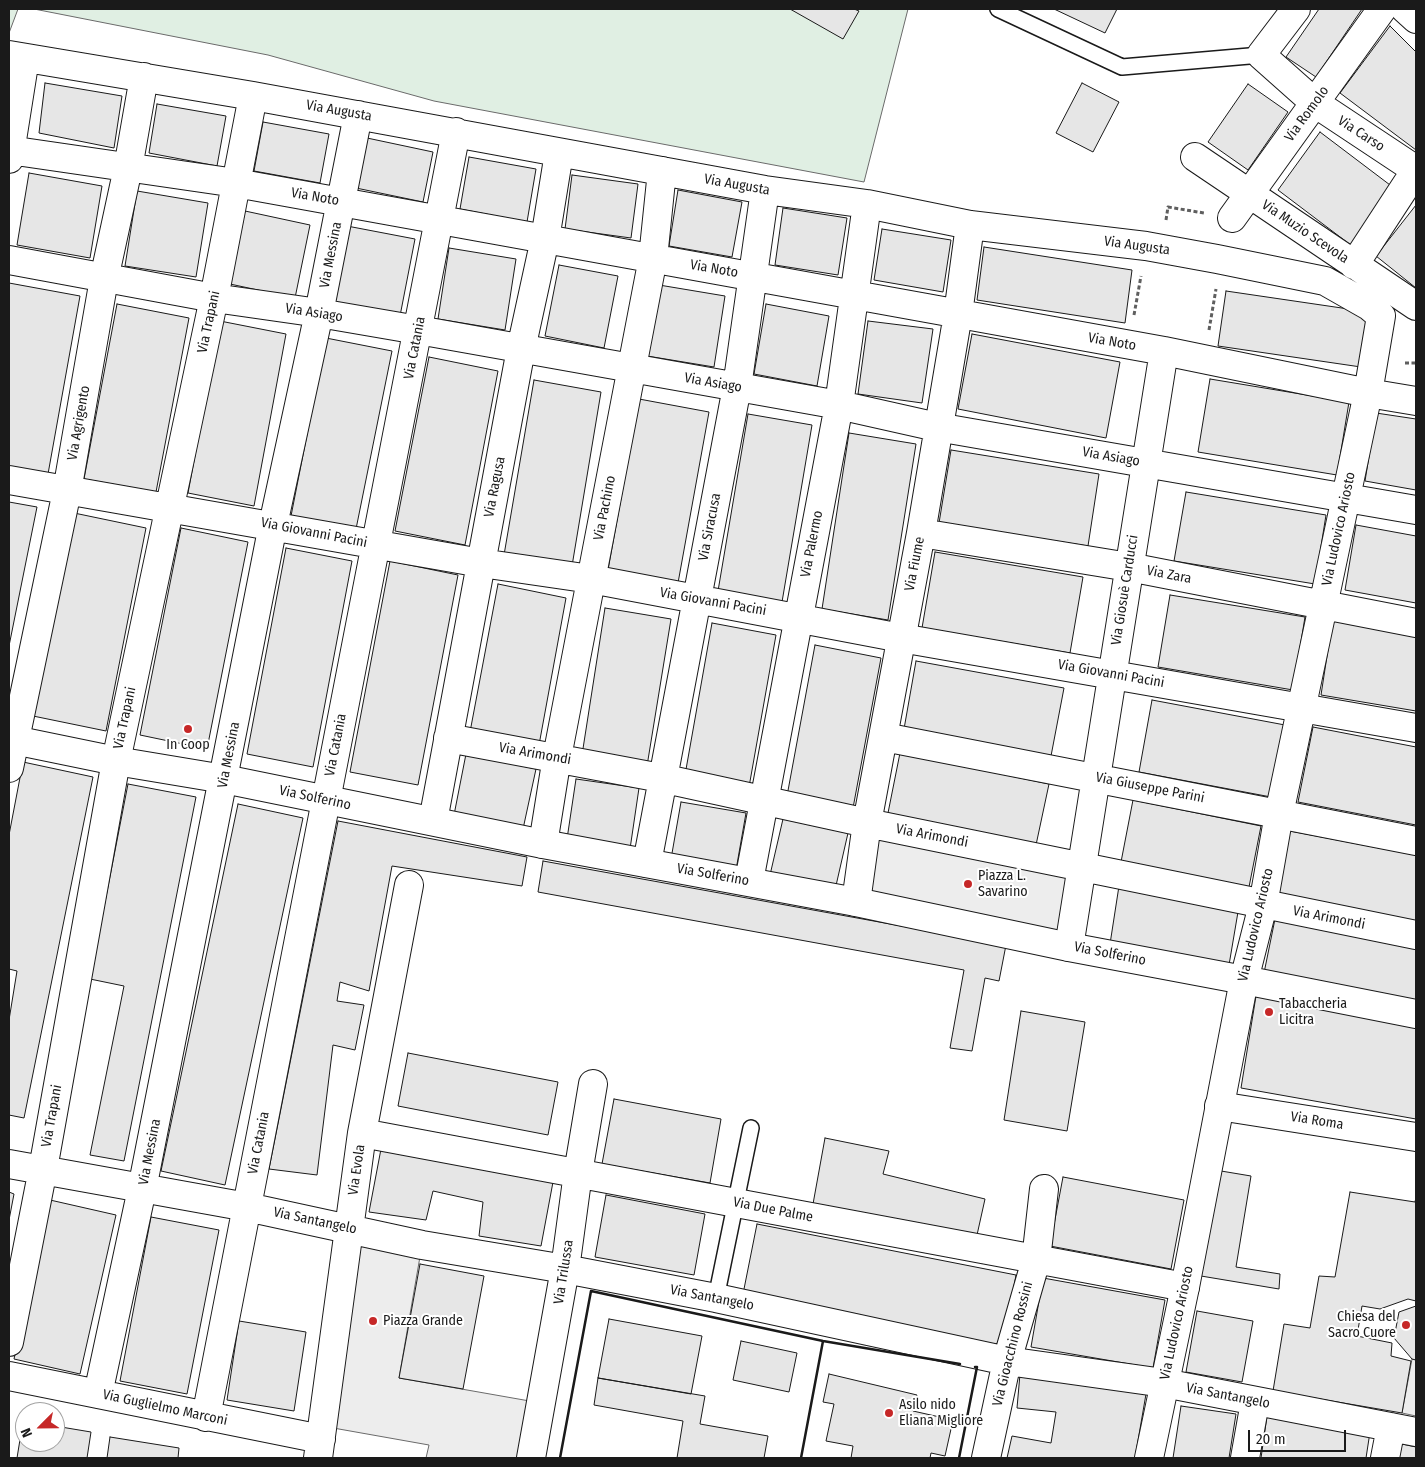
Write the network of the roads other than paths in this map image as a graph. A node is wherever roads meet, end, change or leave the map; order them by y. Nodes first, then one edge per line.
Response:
1 (998, 9) edge
2 (1296, 9) edge
3 (1382, 9) edge
4 (1404, 9) edge
5 (1416, 19) edge
6 (1261, 55) junction
7 (17, 57) edge
8 (144, 77) junction
9 (253, 96) junction
10 (1315, 103) junction
11 (358, 115) junction
12 (456, 132) junction
13 (9, 153) edge
14 (559, 153) junction
15 (1195, 157) dead end
16 (128, 168) junction
17 (1416, 170) edge
18 (662, 171) junction
19 (236, 183) junction
20 (765, 190) junction
21 (1249, 194) junction
22 (341, 202) junction
23 (867, 204) junction
24 (1232, 218) road end
25 (440, 220) junction
26 (970, 225) junction
27 (545, 239) junction
28 (653, 258) junction
29 (9, 260) edge
30 (1354, 265) junction
31 (754, 277) junction
32 (104, 279) junction
33 (853, 295) junction
34 (214, 298) junction
35 (1416, 306) edge
36 (320, 313) junction
37 (958, 314) junction
38 (418, 330) junction
39 (521, 350) junction
40 (1164, 351) junction
41 (632, 368) junction
42 (737, 387) junction
43 (1368, 393) junction
44 (1416, 401) edge
45 (839, 405) junction
46 (938, 427) junction
47 (1146, 463) junction
48 (9, 480) edge
49 (67, 491) junction
50 (1346, 498) junction
51 (170, 508) junction
52 (1416, 510) edge
53 (273, 525) junction
54 (921, 533) junction
55 (376, 545) junction
56 (480, 563) junction
57 (1129, 567) junction
58 (591, 579) junction
59 (696, 599) junction
60 (1323, 605) junction
61 (798, 617) junction
62 (1416, 622) edge
63 (901, 638) junction
64 (1112, 674) junction
65 (1301, 708) junction
66 (1416, 728) edge
67 (884, 737) junction
68 (448, 738) junction
69 (12, 739) edge
70 (557, 757) junction
71 (116, 761) junction
72 (9, 768) edge
73 (1095, 777) junction
74 (661, 778) junction
75 (224, 779) junction
76 (325, 800) junction
77 (764, 801) junction
78 (1279, 814) junction
79 (433, 822) junction
80 (867, 823) junction
81 (1416, 841) edge
82 (543, 844) junction
83 (647, 863) junction
84 (1081, 866) junction
85 (749, 881) junction
86 (409, 885) dead end
87 (856, 902) junction
88 (1263, 905) junction
89 (1416, 935) edge
90 (1069, 947) junction
91 (1244, 980) junction
92 (1416, 1014) edge
93 (593, 1084) dead end
94 (1218, 1106) junction
95 (751, 1128) dead end
96 (362, 1133) junction
97 (1416, 1137) edge
98 (9, 1164) edge
99 (43, 1169) junction
100 (578, 1174) junction
101 (142, 1188) junction
102 (1044, 1189) dead end
103 (734, 1203) junction
104 (247, 1206) junction
105 (348, 1229) junction
106 (1036, 1260) junction
107 (565, 1269) junction
108 (1185, 1288) junction
109 (716, 1298) junction
110 (9, 1342) edge
111 (1007, 1361) junction
112 (9, 1376) edge
113 (1164, 1383) junction
114 (98, 1394) junction
115 (1255, 1402) junction
116 (206, 1417) junction
117 (1404, 1429) edge
118 (319, 1449) edge
119 (531, 1458) edge
120 (986, 1458) edge
121 (1149, 1458) edge
122 (1245, 1458) edge
123 (1385, 1458) edge

1 - 6 lane
2 - 6 street
3 - 10 street, Via Romolo
4 - 5 street
6 - 10 street, Via Carso
7 - 8 street, Via Augusta
7 - 13 street
8 - 9 street, Via Augusta
8 - 16 street, Via Agrigento
9 - 11 street, Via Augusta
9 - 19 street, Via Trapani
10 - 17 street, Via Carso
10 - 21 street, Via Romolo
11 - 12 street, Via Augusta
11 - 22 street, Via Messina
12 - 14 street, Via Augusta
12 - 25 street, Via Catania
13 - 16 street, Via Noto
14 - 18 street, Via Augusta
14 - 27 street, Via Ragusa
15 - 21 street, Via Muzio Scevola
16 - 19 street, Via Noto
16 - 32 street, Via Agrigento
17 - 30 street
18 - 20 street, Via Augusta
18 - 28 street, Via Pachino
19 - 22 street, Via Noto
19 - 34 street, Via Trapani
20 - 23 street, Via Augusta
20 - 31 street, Via Siracusa
21 - 24 street, Via Romolo
21 - 30 street, Via Muzio Scevola
22 - 25 street, Via Noto
22 - 36 street, Via Messina
23 - 26 street, Via Augusta
23 - 33 street, Via Palermo
25 - 27 street, Via Noto
25 - 38 street, Via Catania
26 - 37 street, Via Fiume
26 - 43 street, Via Augusta
27 - 28 street, Via Noto
27 - 39 street, Via Ragusa
28 - 31 street, Via Noto
28 - 41 street, Via Pachino
29 - 32 street, Via Asiago
30 - 35 street, Via Muzio Scevola
31 - 33 street, Via Noto
31 - 42 street, Via Siracusa
32 - 34 street, Via Asiago
32 - 49 street, Via Agrigento
33 - 37 street, Via Noto
33 - 45 street, Via Palermo
34 - 36 street, Via Asiago
34 - 51 street, Via Trapani
36 - 38 street, Via Asiago
36 - 53 street, Via Messina
37 - 40 street, Via Noto
37 - 46 street, Via Fiume
38 - 39 street, Via Asiago
38 - 55 street, Via Catania
39 - 41 street, Via Asiago
39 - 56 street, Via Ragusa
40 - 43 street, Via Noto
40 - 47 street, Via Giosuè Carducci
41 - 42 street, Via Asiago
41 - 58 street, Via Pachino
42 - 45 street, Via Asiago
42 - 59 street, Via Siracusa
43 - 44 street, Via Noto
43 - 50 street, Via Ludovico Ariosto
45 - 46 street, Via Asiago
45 - 61 street, Via Palermo
46 - 47 street, Via Asiago
46 - 54 street, Via Fiume
47 - 50 street, Via Asiago
47 - 57 street, Via Giosuè Carducci
48 - 49 street, Via Giovanni Pacini
49 - 51 street, Via Giovanni Pacini
49 - 69 street, Via Agrigento
50 - 52 street, Via Asiago
50 - 60 street, Via Ludovico Ariosto
51 - 53 street, Via Giovanni Pacini
51 - 71 street, Via Trapani
53 - 55 street, Via Giovanni Pacini
53 - 75 street, Via Messina
54 - 57 street, Via Zara
54 - 63 street, Via Fiume
55 - 56 street, Via Giovanni Pacini
55 - 76 street, Via Catania
56 - 58 street, Via Giovanni Pacini
56 - 68 street, Via Ragusa
57 - 60 street, Via Zara
57 - 64 street, Via Giosuè Carducci
58 - 59 street, Via Giovanni Pacini
58 - 70 street, Via Pachino
59 - 61 street, Via Giovanni Pacini
59 - 74 street, Via Siracusa
60 - 62 street, Via Zara
60 - 65 street, Via Ludovico Ariosto
61 - 63 street, Via Giovanni Pacini
61 - 77 street, Via Palermo
63 - 64 street, Via Giovanni Pacini
63 - 67 street, Via Fiume
64 - 65 street, Via Giovanni Pacini
64 - 73 street, Via Giosuè Carducci
65 - 66 street, Via Giovanni Pacini
65 - 78 street, Via Ludovico Ariosto
67 - 73 street, Via Giuseppe Parini
67 - 80 street, Via Fiume
68 - 70 street, Via Arimondi
68 - 79 street, Via Ragusa
69 - 71 street, Via Solferino
69 - 72 street, Via Agrigento
70 - 74 street, Via Arimondi
70 - 82 street, Via Pachino
71 - 75 street, Via Solferino
71 - 99 street, Via Trapani
73 - 78 street, Via Giuseppe Parini
73 - 84 street, Via Giosuè Carducci
74 - 77 street, Via Arimondi
74 - 83 street, Via Siracusa
75 - 76 street, Via Solferino
75 - 101 street, Via Messina
76 - 79 street, Via Solferino
76 - 104 street, Via Catania
77 - 80 street, Via Arimondi
77 - 85 street, Via Palermo
78 - 81 street, Via Giuseppe Parini
78 - 88 street, Via Ludovico Ariosto
79 - 82 street, Via Solferino
80 - 84 street, Via Arimondi
80 - 87 street, Via Fiume
82 - 83 street, Via Solferino
83 - 85 street, Via Solferino
84 - 88 street, Via Arimondi
84 - 90 street, Via Giosuè Carducci
85 - 87 street, Via Solferino
86 - 96 street, Via Evola
87 - 90 street, Via Solferino
88 - 89 street, Via Arimondi
88 - 91 street, Via Ludovico Ariosto
90 - 91 street, Via Solferino
91 - 92 street, Via Solferino
91 - 94 street, Via Ludovico Ariosto
93 - 100 street, Via Trilussa
94 - 97 street, Via Roma
94 - 108 street, Via Ludovico Ariosto
95 - 103 lane
96 - 100 street, Via Due Palme
96 - 105 street, Via Evola
98 - 99 street, Via Santangelo
99 - 101 street, Via Santangelo
99 - 110 street, Via Trapani
100 - 103 street, Via Due Palme
100 - 107 street, Via Trilussa
101 - 104 street, Via Santangelo
101 - 114 street, Via Messina
102 - 106 street, Via Gioacchino Rossini
103 - 106 street, Via Due Palme
103 - 109 lane
104 - 105 street, Via Santangelo
104 - 116 street, Via Catania
105 - 107 street, Via Santangelo
105 - 118 street, Via Evola
106 - 108 street, Via Due Palme
106 - 111 street, Via Gioacchino Rossini
107 - 109 street, Via Santangelo
107 - 119 street, Via Trilussa
108 - 113 street, Via Ludovico Ariosto
109 - 111 street, Via Santangelo
111 - 113 street, Via Santangelo
111 - 120 street, Via Gioacchino Rossini
112 - 114 street, Via Guglielmo Marconi
113 - 115 street, Via Santangelo
113 - 121 street, Via Ludovico Ariosto
114 - 116 street, Via Guglielmo Marconi
115 - 117 street, Via Santangelo
115 - 122 street
116 - 118 street, Via Guglielmo Marconi
117 - 123 street

